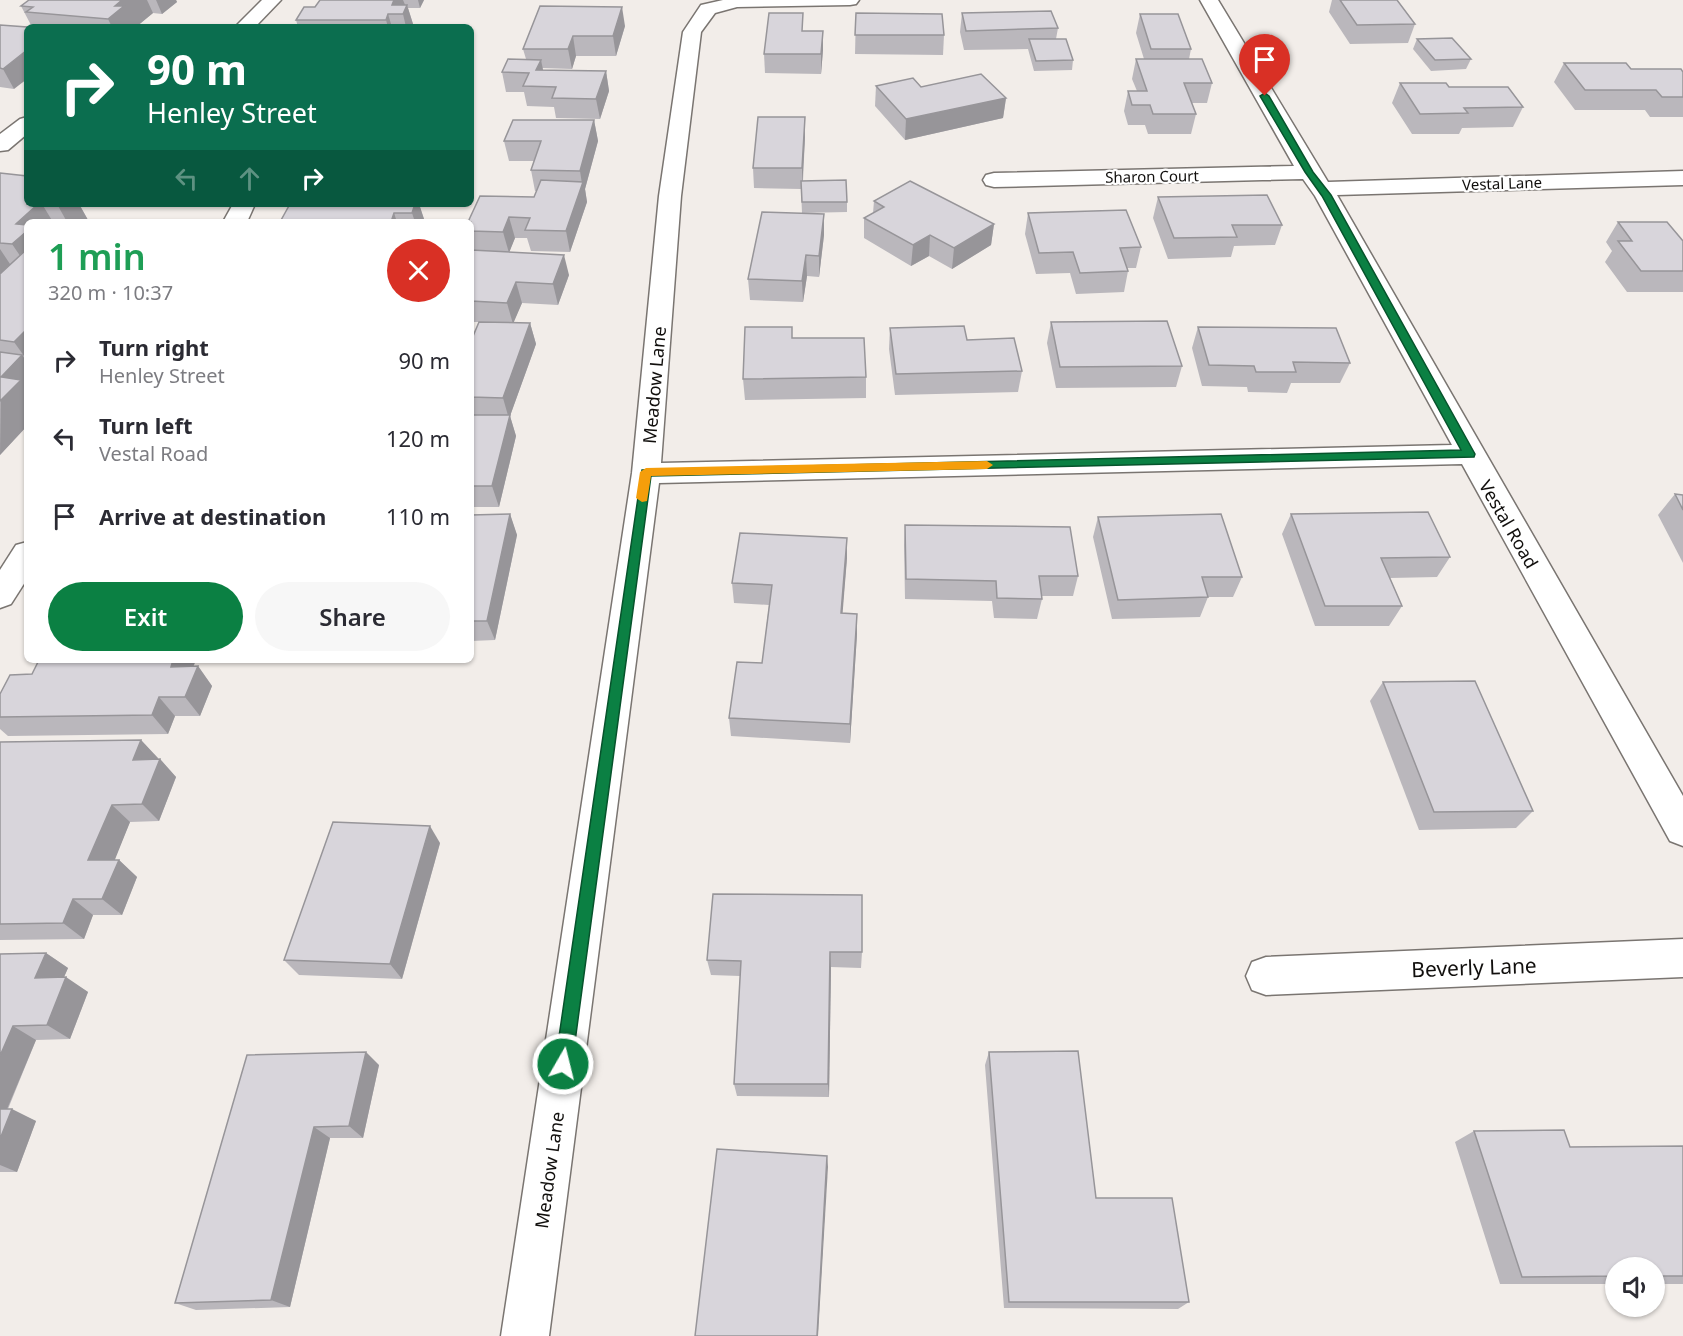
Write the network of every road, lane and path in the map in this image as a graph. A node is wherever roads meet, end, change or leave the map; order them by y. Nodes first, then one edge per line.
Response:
1 (272, 0) edge
2 (850, 0) edge
3 (1209, 0) edge
4 (247, 24) edge
5 (24, 126) edge
6 (0, 146) edge
7 (1683, 178) edge
8 (994, 180) dead end
9 (1315, 181) junction
10 (1469, 454) junction
11 (646, 472) junction
12 (24, 558) edge
13 (0, 597) edge
14 (1683, 830) edge
15 (1683, 958) edge
16 (1266, 976) dead end
17 (525, 1336) edge

1 - 4 street
2 - 11 street, Meadow Lane
3 - 9 street, Vestal Road
5 - 6 street
7 - 9 street, Vestal Lane
8 - 9 street, Sharon Court
9 - 10 street, Vestal Road
10 - 11 street
10 - 14 street, Vestal Road
11 - 17 street, Meadow Lane
12 - 13 street
15 - 16 street, Beverly Lane

